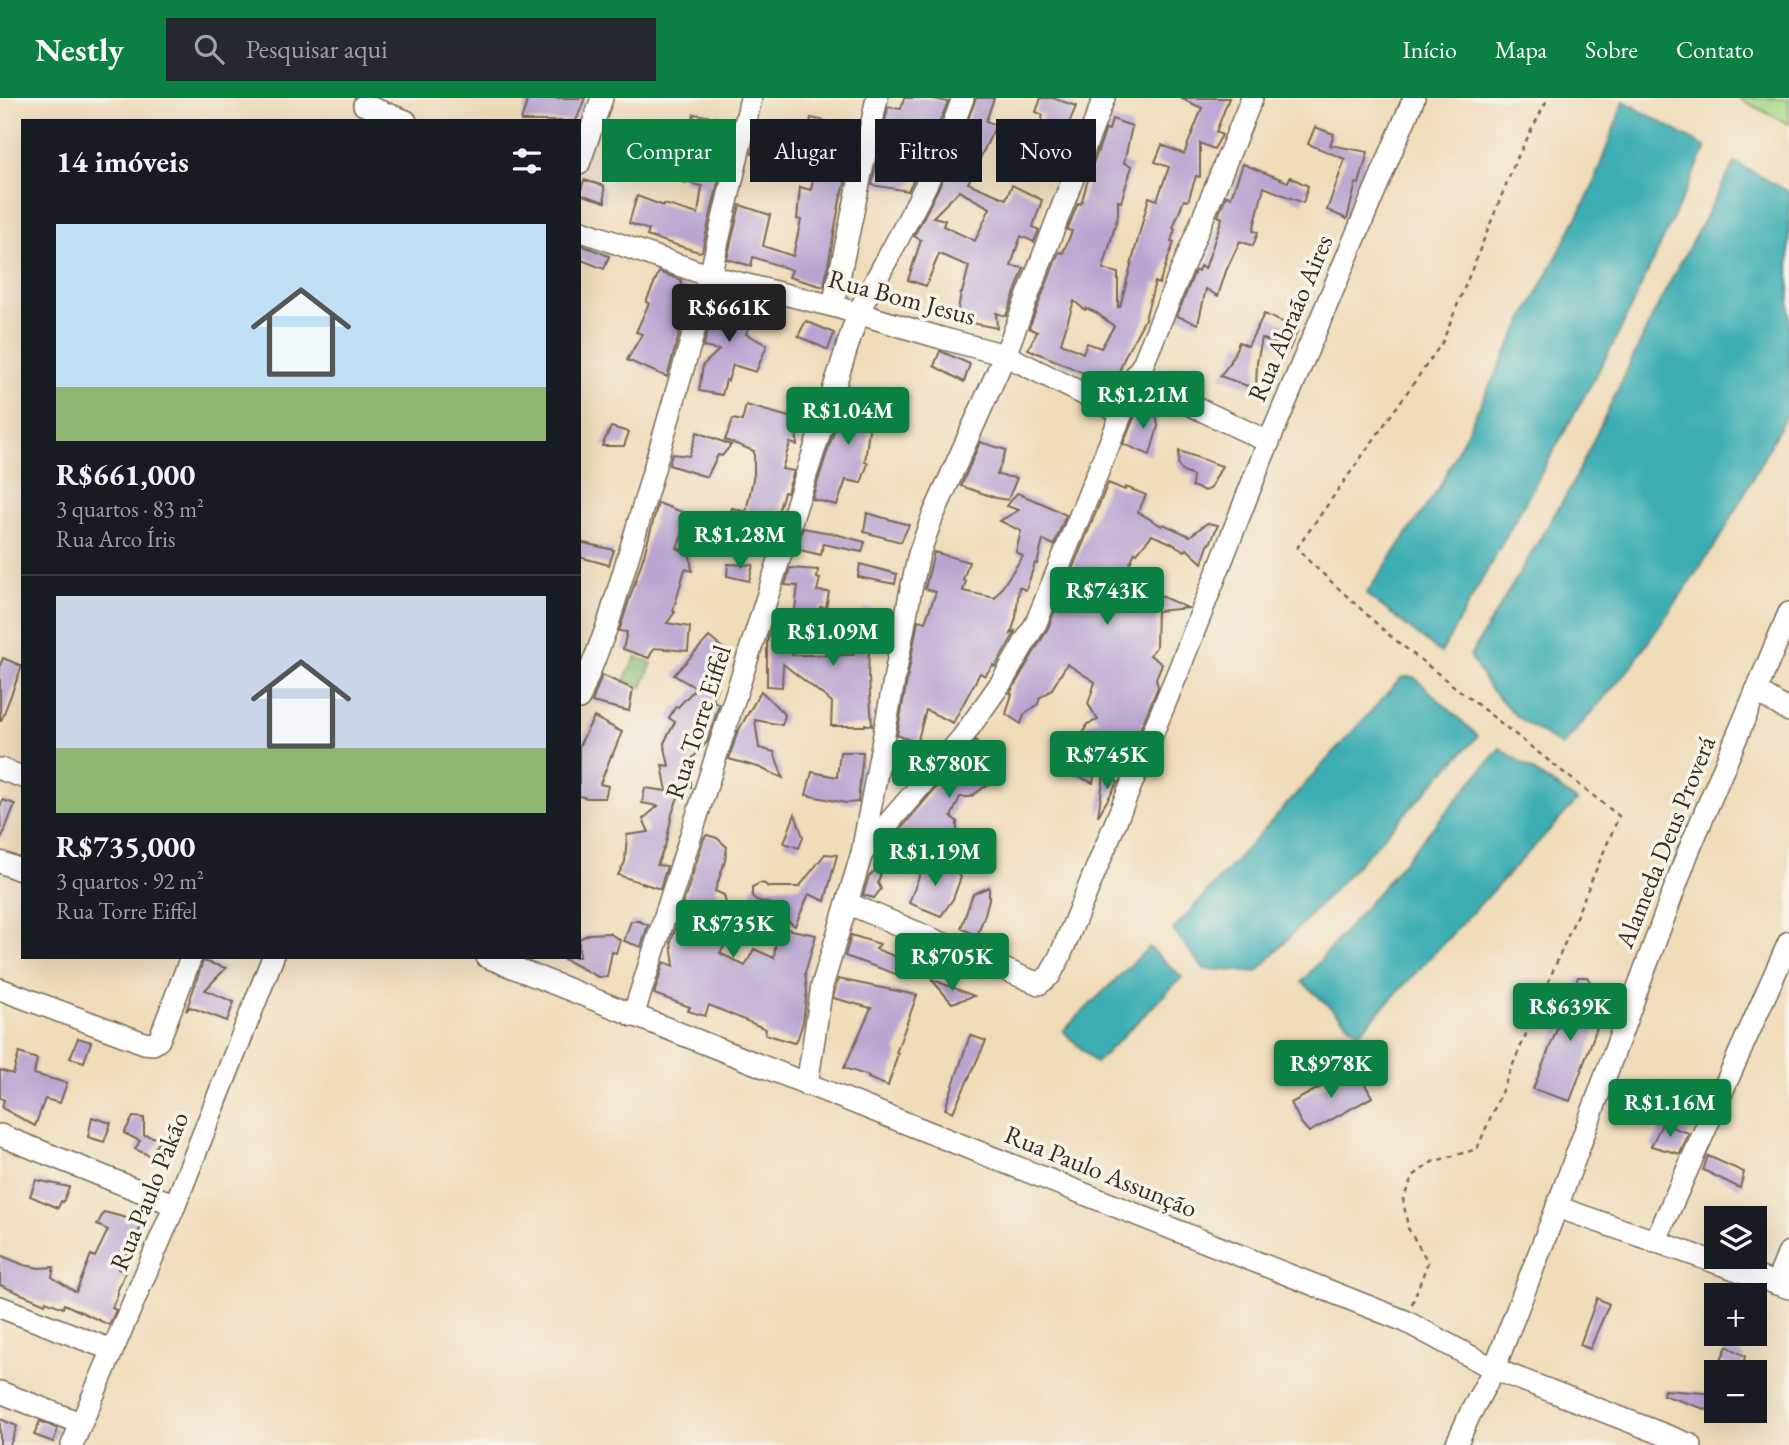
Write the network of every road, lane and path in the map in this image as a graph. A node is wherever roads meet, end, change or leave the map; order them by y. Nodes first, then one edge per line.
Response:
1 (602, 98) edge
2 (751, 98) edge
3 (877, 98) edge
4 (963, 98) edge
5 (1104, 98) edge
6 (1252, 98) edge
7 (1414, 98) edge
8 (1548, 98) edge
9 (364, 105) dead end
10 (401, 119) edge
11 (581, 158) edge
12 (581, 231) edge
13 (710, 276) junction
14 (833, 306) junction
15 (858, 313) junction
16 (1004, 355) junction
17 (1135, 379) junction
18 (1122, 413) junction
19 (1269, 442) junction
20 (1789, 613) edge
21 (1756, 691) junction
22 (581, 694) edge
23 (1789, 711) edge
24 (0, 769) edge
25 (21, 777) edge
26 (862, 853) junction
27 (0, 862) edge
28 (21, 870) edge
29 (847, 903) junction
30 (1789, 942) edge
31 (190, 959) edge
32 (272, 959) edge
33 (492, 959) edge
34 (0, 989) edge
35 (633, 1016) junction
36 (807, 1085) junction
37 (0, 1135) edge
38 (175, 1205) junction
39 (1557, 1208) junction
40 (1656, 1242) junction
41 (1789, 1252) edge
42 (1782, 1286) edge
43 (0, 1307) edge
44 (1405, 1321) junction
45 (112, 1350) junction
46 (1494, 1369) junction
47 (0, 1392) edge
48 (80, 1423) junction
49 (72, 1445) edge
50 (1456, 1445) edge
51 (1690, 1445) edge

1 - 11 street
2 - 13 street
3 - 14 street
4 - 15 street, Rua Torre Eiffel
5 - 16 street
6 - 17 street
7 - 19 street, Rua Abraão Aires
8 - 44 path
9 - 10 street
12 - 13 street, Rua Bom Jesus
13 - 14 street, Rua Bom Jesus
13 - 22 street
14 - 15 street, Rua Bom Jesus
15 - 16 street, Rua Bom Jesus
15 - 35 street, Rua Torre Eiffel
16 - 18 street, Rua Bom Jesus
16 - 26 street
17 - 18 street
17 - 19 street
18 - 26 street
19 - 29 street, Rua Abraão Aires
20 - 21 street, Alameda Deus Proverá
21 - 23 street
21 - 39 street, Alameda Deus Proverá
24 - 25 street
26 - 29 street
27 - 28 street
29 - 36 street
30 - 40 street
31 - 34 street
32 - 38 street, Rua Paulo Pakão
33 - 35 street, Rua Paulo Assunção
35 - 36 street, Rua Paulo Assunção
36 - 44 street, Rua Paulo Assunção
37 - 38 street
38 - 45 street, Rua Paulo Pakão
39 - 40 street
39 - 46 street, Alameda Deus Proverá
40 - 42 street
41 - 42 street
43 - 45 street
44 - 46 street, Rua Paulo Assunção
45 - 48 street, Rua Paulo Pakão
46 - 50 street, Alameda Deus Proverá
46 - 51 street, Rua Paulo Assunção
47 - 48 street
48 - 49 street, Rua Paulo Pakão

